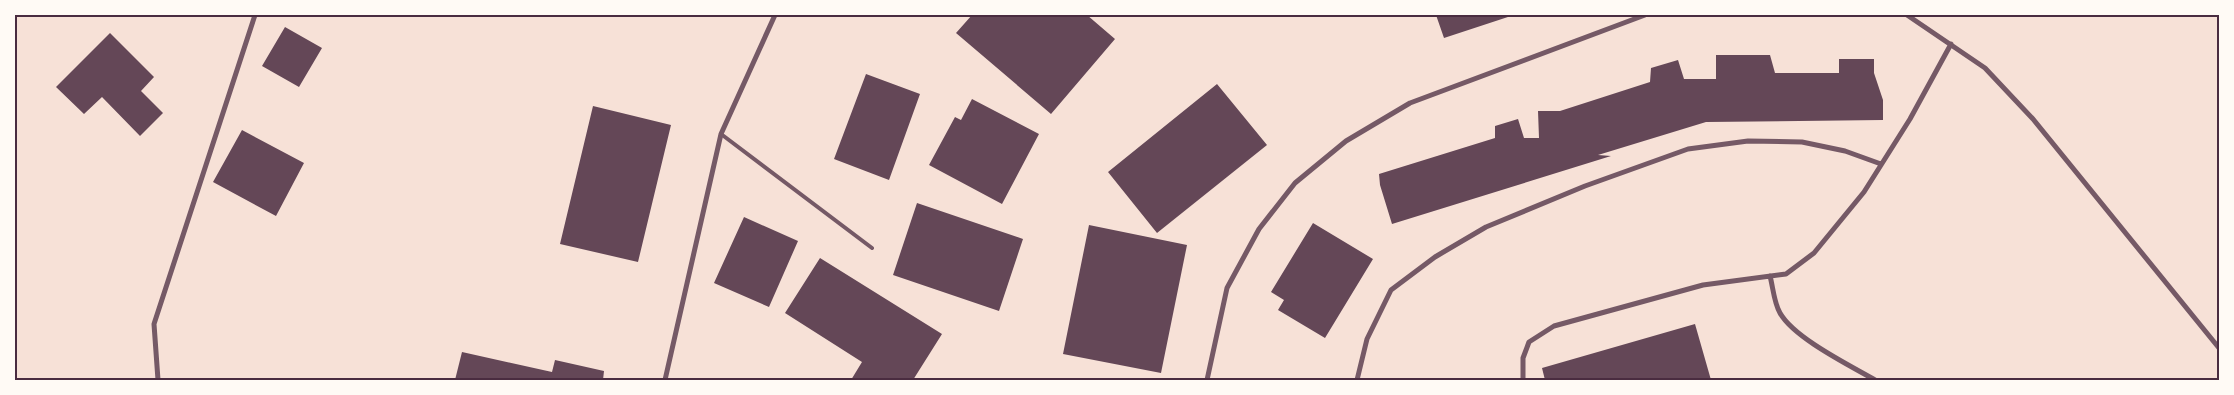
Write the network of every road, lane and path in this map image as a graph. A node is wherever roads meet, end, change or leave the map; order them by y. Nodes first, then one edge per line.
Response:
1 (255, 15) edge
2 (775, 15) edge
3 (1645, 15) edge
4 (1908, 15) edge
5 (1951, 44) junction
6 (721, 134) junction
7 (1881, 164) junction
8 (872, 248) dead end
9 (1770, 276) junction
10 (2219, 348) edge
11 (158, 380) edge
12 (665, 380) edge
13 (1206, 380) edge
14 (1357, 380) edge
15 (1523, 380) edge
16 (1875, 380) edge

1 - 11 street
2 - 6 street
3 - 13 street
4 - 5 street
5 - 7 street
5 - 10 street
6 - 8 lane
6 - 12 street
7 - 9 street
7 - 14 street
9 - 15 street
9 - 16 street

